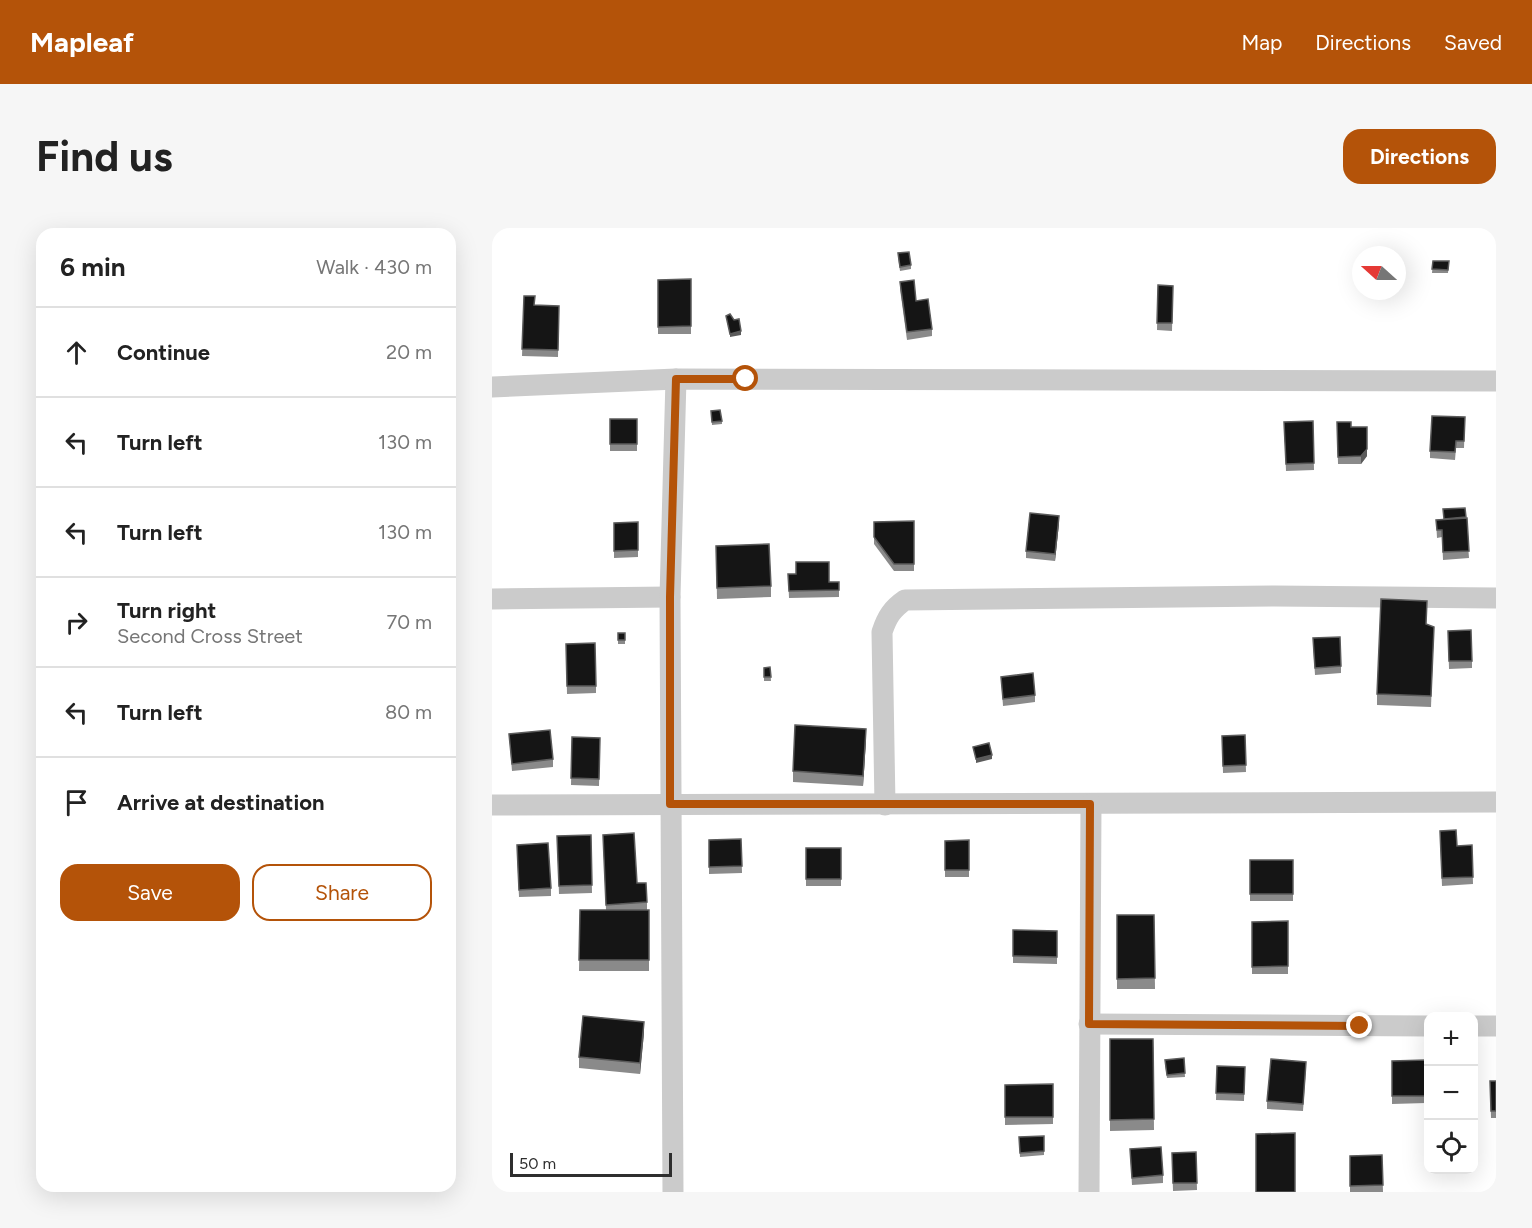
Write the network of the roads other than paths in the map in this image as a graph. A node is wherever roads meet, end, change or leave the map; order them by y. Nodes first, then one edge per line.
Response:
1 (676, 379) junction
2 (1496, 381) edge
3 (492, 387) edge
4 (670, 597) junction
5 (492, 598) edge
6 (1496, 598) edge
7 (1496, 802) edge
8 (670, 804) junction
9 (1090, 804) junction
10 (492, 805) edge
11 (885, 805) junction
12 (1089, 1024) junction
13 (1424, 1026) edge
14 (1478, 1026) edge
15 (1496, 1026) edge
16 (673, 1192) edge
17 (1089, 1192) edge

1 - 2 street
1 - 3 street
1 - 4 street
4 - 5 street
4 - 8 street
6 - 11 street
7 - 9 street
8 - 10 street
8 - 11 street
8 - 16 street
9 - 11 street
9 - 12 street
12 - 13 street
12 - 17 street
14 - 15 street

